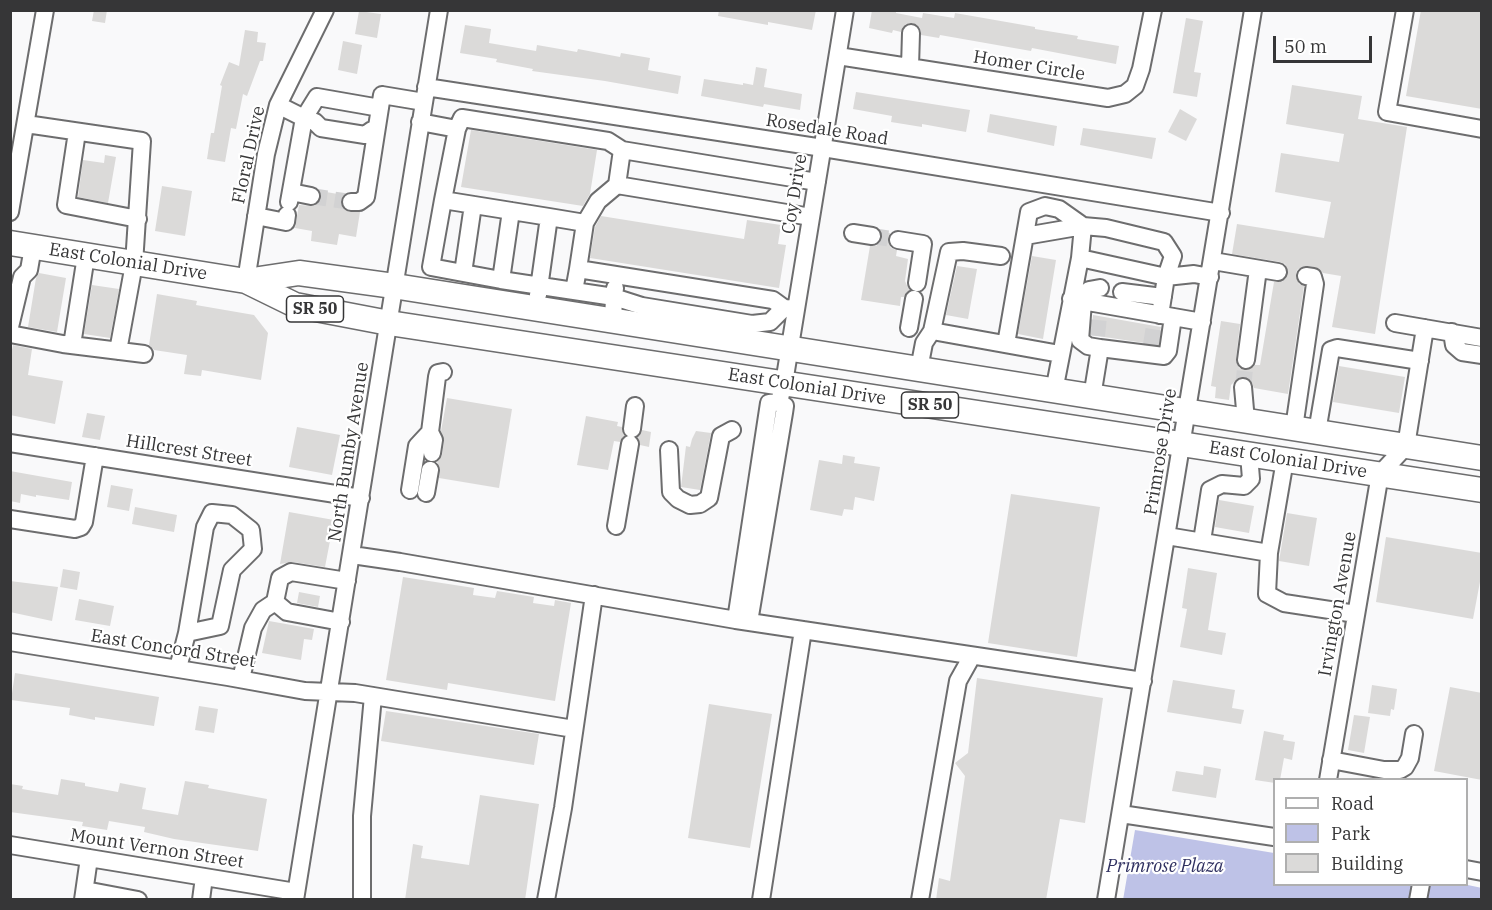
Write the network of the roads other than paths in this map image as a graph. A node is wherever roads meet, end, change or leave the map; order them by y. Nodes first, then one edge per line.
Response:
1 (45, 10) edge
2 (306, 10) edge
3 (439, 10) edge
4 (845, 10) edge
5 (1153, 10) edge
6 (1253, 10) edge
7 (1405, 10) edge
8 (320, 18) edge
9 (911, 33) dead end
10 (838, 56) junction
11 (910, 67) junction
12 (425, 95) junction
13 (278, 105) junction
14 (380, 108) junction
15 (309, 120) junction
16 (420, 122) junction
17 (26, 124) junction
18 (457, 129) junction
19 (1482, 129) edge
20 (374, 131) junction
21 (77, 132) junction
22 (822, 148) junction
23 (622, 150) junction
24 (817, 182) junction
25 (617, 185) junction
26 (311, 196) tunnel mouth
27 (443, 200) junction
28 (351, 202) dead end
29 (289, 203) junction
30 (473, 205) junction
31 (510, 211) junction
32 (10, 212) edge
33 (1221, 213) junction
34 (256, 216) junction
35 (549, 216) junction
36 (812, 217) junction
37 (138, 219) junction
38 (585, 223) junction
39 (1083, 226) junction
40 (853, 233) dead end
41 (872, 236) tunnel mouth
42 (1025, 236) junction
43 (898, 240) tunnel mouth
44 (22, 245) edge
45 (86, 256) junction
46 (1001, 256) dead end
47 (1080, 258) junction
48 (134, 264) junction
49 (578, 269) junction
50 (1211, 269) junction
51 (1258, 269) junction
52 (463, 273) junction
53 (617, 275) junction
54 (1166, 277) junction
55 (501, 280) junction
56 (246, 281) junction
57 (539, 285) junction
58 (394, 286) junction
59 (1100, 288) dead end
60 (574, 291) junction
61 (1122, 292) dead end
62 (1163, 297) junction
63 (1095, 307) junction
64 (790, 308) junction
65 (536, 309) junction
66 (613, 309) junction
67 (1161, 318) junction
68 (1202, 322) junction
69 (389, 323) junction
70 (1395, 323) dead end
71 (10, 327) edge
72 (909, 328) dead end
73 (1425, 328) junction
74 (932, 331) junction
75 (1452, 332) junction
76 (10, 334) edge
77 (1482, 338) edge
78 (1101, 343) junction
79 (1006, 344) junction
80 (72, 345) junction
81 (789, 349) junction
82 (118, 351) junction
83 (144, 354) dead end
84 (1060, 354) junction
85 (1482, 355) edge
86 (1246, 360) tunnel mouth
87 (1420, 361) junction
88 (919, 369) junction
89 (443, 372) dead end
90 (1243, 387) tunnel mouth
91 (1054, 391) junction
92 (782, 393) junction
93 (1092, 397) junction
94 (636, 406) dead end
95 (1187, 412) junction
96 (1246, 421) junction
97 (732, 430) dead end
98 (1305, 430) junction
99 (430, 432) junction
100 (10, 443) edge
101 (1182, 444) junction
102 (1406, 446) junction
103 (669, 450) dead end
104 (1249, 454) junction
105 (95, 456) junction
106 (1482, 458) edge
107 (1285, 460) junction
108 (1380, 474) junction
109 (1482, 490) edge
110 (361, 498) junction
111 (10, 519) edge
112 (616, 526) dead end
113 (1167, 536) junction
114 (1202, 541) junction
115 (1269, 553) junction
116 (352, 555) junction
117 (348, 581) junction
118 (594, 595) junction
119 (275, 602) junction
120 (1356, 614) junction
121 (742, 621) junction
122 (341, 622) junction
123 (803, 630) junction
124 (187, 633) junction
125 (10, 642) edge
126 (972, 657) junction
127 (178, 669) junction
128 (241, 679) junction
129 (1143, 681) junction
130 (329, 692) junction
131 (373, 696) junction
132 (574, 729) junction
133 (1414, 734) dead end
134 (1331, 760) junction
135 (1328, 778) edge
136 (1121, 814) junction
137 (1273, 837) edge
138 (10, 844) edge
139 (89, 858) junction
140 (204, 877) junction
141 (84, 895) edge
142 (296, 896) edge
143 (138, 900) edge
144 (201, 900) edge
145 (362, 900) edge
146 (546, 900) edge
147 (761, 900) edge
148 (920, 900) edge
149 (1106, 900) edge

1 - 17 street
2 - 8 street
3 - 12 street, North Bumby Avenue
4 - 10 street, Coy Drive
5 - 11 street, Homer Circle
6 - 33 street, Primrose Drive
7 - 19 street
8 - 13 street, Floral Drive
9 - 11 street
10 - 11 street, Homer Circle
10 - 22 street, Coy Drive
12 - 14 street, Rosedale Road
12 - 16 street, North Bumby Avenue
12 - 22 street, Rosedale Road
13 - 15 street
13 - 34 street, Floral Drive
14 - 15 street
14 - 20 street
15 - 20 street
15 - 29 street
16 - 18 street
16 - 58 street, North Bumby Avenue
17 - 21 street
17 - 32 street
18 - 23 street
18 - 27 street
20 - 28 street
21 - 37 street
21 - 37 street
22 - 24 street, Coy Drive
22 - 33 street, Rosedale Road
23 - 24 street
23 - 25 street
24 - 36 street, Coy Drive
25 - 36 street
25 - 38 street
26 - 29 street
27 - 30 street
27 - 52 street
29 - 34 street
30 - 31 street
30 - 52 street
31 - 35 street
31 - 55 street
33 - 50 street, Primrose Drive
34 - 56 street, Floral Drive
35 - 38 street
35 - 57 street
36 - 64 street, Coy Drive
37 - 48 street
38 - 49 street
39 - 42 street
39 - 42 street
39 - 47 street
39 - 54 street
40 - 41 street
42 - 79 street
43 - 72 street
44 - 45 highway, East Colonial Drive / SR 50
44 - 71 street
45 - 48 highway, East Colonial Drive / SR 50
45 - 80 street
46 - 74 street
47 - 54 street
47 - 63 street
48 - 56 highway, East Colonial Drive / SR 50
48 - 82 street
49 - 53 street
49 - 60 street
50 - 51 street
50 - 54 street
50 - 68 street, Primrose Drive
51 - 86 street
51 - 98 street
52 - 55 street
53 - 64 street
53 - 66 street
54 - 62 street
55 - 57 street
56 - 58 highway, East Colonial Drive / SR 50
56 - 69 highway, East Colonial Drive / SR 50
57 - 60 street
57 - 65 street
58 - 65 highway, East Colonial Drive / SR 50
58 - 69 street, North Bumby Avenue
59 - 63 street
60 - 66 street
61 - 62 street
62 - 67 street
63 - 67 street
63 - 78 street
63 - 84 street
64 - 66 street
64 - 81 street, Coy Drive
65 - 66 highway, East Colonial Drive / SR 50
66 - 81 highway, East Colonial Drive / SR 50
67 - 68 street
67 - 78 street
68 - 95 street, Primrose Drive
69 - 92 highway, East Colonial Drive / SR 50
69 - 110 street, North Bumby Avenue
70 - 73 street
73 - 75 street
73 - 87 street
74 - 79 street
74 - 88 street
75 - 77 street
75 - 85 street
76 - 80 street
78 - 93 street
79 - 84 street
80 - 82 street
81 - 88 highway, East Colonial Drive / SR 50
81 - 92 street, Coy Drive
82 - 83 street
84 - 91 street
87 - 98 street
87 - 102 street
88 - 91 highway, East Colonial Drive / SR 50
89 - 99 street
90 - 96 street
91 - 93 highway, East Colonial Drive / SR 50
92 - 101 highway, East Colonial Drive / SR 50
92 - 121 street, Coy Drive
93 - 95 highway, East Colonial Drive / SR 50
94 - 112 street
95 - 96 highway, East Colonial Drive / SR 50
95 - 101 street, Primrose Drive
96 - 98 highway, East Colonial Drive / SR 50
97 - 103 street
98 - 102 highway, East Colonial Drive / SR 50
99 - 99 street
100 - 105 street, Hillcrest Street
101 - 104 highway, East Colonial Drive / SR 50
101 - 113 street, Primrose Drive
102 - 106 highway, East Colonial Drive / SR 50
102 - 108 street
104 - 107 highway, East Colonial Drive / SR 50
104 - 114 street
105 - 110 street, Hillcrest Street
105 - 111 street
107 - 108 highway, East Colonial Drive / SR 50
107 - 115 street
108 - 109 highway, East Colonial Drive / SR 50
108 - 120 street, Irvington Avenue
110 - 116 street, North Bumby Avenue
113 - 114 street
113 - 129 street, Primrose Drive
114 - 115 street
115 - 120 street
116 - 117 street, North Bumby Avenue
116 - 118 street
117 - 119 street
117 - 122 street, North Bumby Avenue
118 - 121 street
118 - 132 street
119 - 122 street
119 - 128 street
120 - 134 street, Irvington Avenue
121 - 123 street
122 - 130 street, North Bumby Avenue
123 - 126 street
123 - 147 street
124 - 124 street
124 - 127 street
125 - 127 street, East Concord Street
126 - 129 street
126 - 148 street
127 - 128 street, East Concord Street
128 - 130 street, East Concord Street
129 - 136 street, Primrose Drive
130 - 131 street, East Concord Street
130 - 142 street, North Bumby Avenue
131 - 132 street, East Concord Street
131 - 145 street
132 - 146 street
133 - 134 street
134 - 135 street, Irvington Avenue
136 - 137 street
136 - 149 street, Primrose Drive
138 - 139 street, Mount Vernon Street
139 - 140 street, Mount Vernon Street
139 - 141 street
140 - 142 street, Mount Vernon Street
140 - 144 street
141 - 143 street

